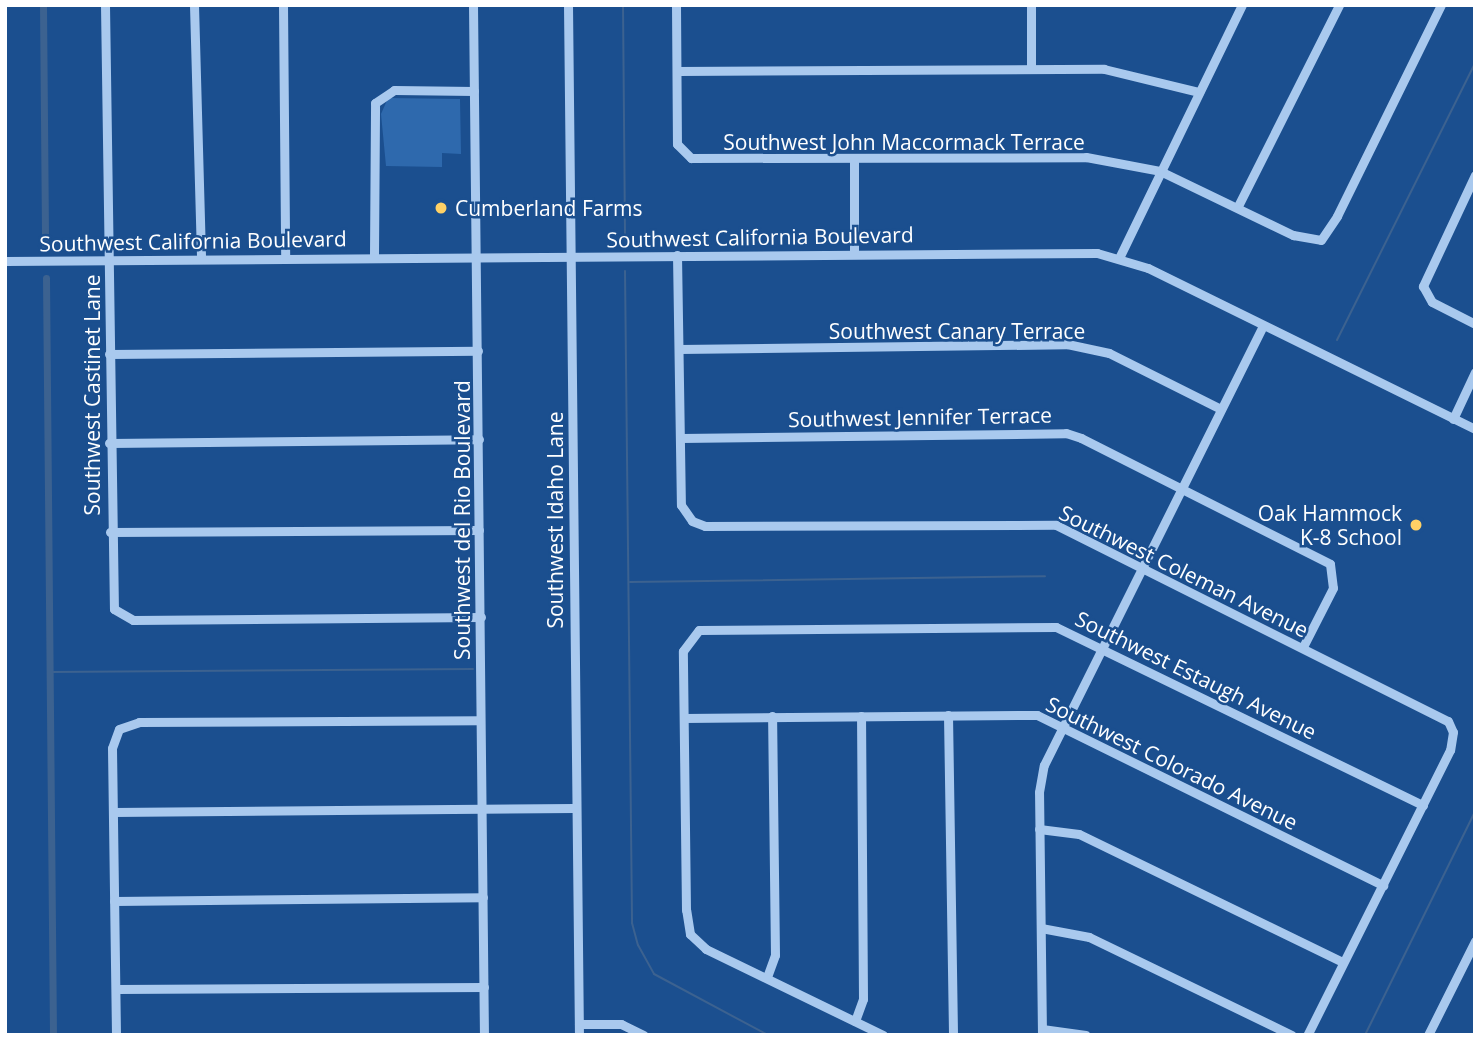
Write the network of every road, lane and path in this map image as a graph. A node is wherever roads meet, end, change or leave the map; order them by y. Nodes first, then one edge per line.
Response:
1 (105, 5) edge
2 (194, 5) edge
3 (283, 5) edge
4 (473, 5) edge
5 (568, 5) edge
6 (676, 5) edge
7 (1031, 5) edge
8 (1242, 5) edge
9 (1339, 5) edge
10 (1441, 5) edge
11 (1031, 68) junction
12 (677, 71) junction
13 (474, 91) junction
14 (1199, 92) junction
15 (854, 159) junction
16 (1160, 171) junction
17 (1475, 175) edge
18 (1238, 206) junction
19 (854, 252) junction
20 (677, 255) junction
21 (285, 256) junction
22 (572, 256) junction
23 (374, 257) junction
24 (477, 257) junction
25 (1119, 258) junction
26 (201, 259) junction
27 (108, 260) junction
28 (5, 261) edge
29 (1263, 324) junction
30 (1475, 324) edge
31 (679, 349) junction
32 (478, 351) junction
33 (109, 354) junction
34 (1475, 372) edge
35 (1221, 408) junction
36 (1453, 419) junction
37 (1475, 429) edge
38 (681, 438) junction
39 (479, 439) junction
40 (110, 443) junction
41 (1181, 488) junction
42 (478, 530) junction
43 (110, 532) junction
44 (1142, 568) junction
45 (481, 617) junction
46 (1102, 646) junction
47 (1303, 648) junction
48 (948, 715) junction
49 (772, 716) junction
50 (861, 716) junction
51 (684, 718) junction
52 (480, 720) junction
53 (1063, 726) junction
54 (1423, 805) junction
55 (481, 807) junction
56 (574, 808) junction
57 (113, 812) junction
58 (1039, 830) junction
59 (1384, 885) junction
60 (483, 897) junction
61 (114, 901) junction
62 (1041, 928) junction
63 (1475, 940) edge
64 (1343, 962) junction
65 (767, 977) junction
66 (484, 987) junction
67 (116, 989) junction
68 (855, 1021) junction
69 (579, 1030) edge
70 (1042, 1032) edge
71 (116, 1035) edge
72 (484, 1035) edge
73 (644, 1035) edge
74 (883, 1035) edge
75 (953, 1035) edge
76 (1086, 1035) edge
77 (1292, 1035) edge
78 (1307, 1035) edge
79 (1428, 1035) edge

1 - 27 street, Southwest Castinet Lane
2 - 26 street
3 - 21 street
4 - 13 street, Southwest del Rio Boulevard
5 - 22 street, Southwest Idaho Lane
6 - 12 street
7 - 11 street
8 - 14 street
9 - 18 street
10 - 18 street, Southwest John Maccormack Terrace
11 - 12 street
11 - 14 street
12 - 15 street, Southwest John Maccormack Terrace
13 - 23 street
13 - 24 street, Southwest del Rio Boulevard
14 - 16 street
15 - 16 street, Southwest John Maccormack Terrace
15 - 19 street
16 - 18 street, Southwest John Maccormack Terrace
16 - 25 street
17 - 30 street
19 - 20 street, Southwest California Boulevard
19 - 25 street, Southwest California Boulevard
20 - 22 street, Southwest California Boulevard
20 - 31 street
21 - 23 street, Southwest California Boulevard
21 - 26 street, Southwest California Boulevard
22 - 24 street, Southwest California Boulevard
22 - 56 street, Southwest Idaho Lane
23 - 24 street, Southwest California Boulevard
24 - 32 street, Southwest del Rio Boulevard
25 - 29 street, Southwest California Boulevard
26 - 27 street, Southwest California Boulevard
27 - 28 street, Southwest California Boulevard
27 - 33 street, Southwest Castinet Lane
29 - 35 street
29 - 36 street, Southwest California Boulevard
31 - 35 street, Southwest Canary Terrace
31 - 38 street
32 - 33 street
32 - 39 street, Southwest del Rio Boulevard
33 - 40 street, Southwest Castinet Lane
34 - 36 street
35 - 41 street
36 - 37 street, Southwest California Boulevard
38 - 41 street, Southwest Jennifer Terrace
38 - 44 street, Southwest Coleman Avenue
39 - 40 street
39 - 42 street, Southwest del Rio Boulevard
40 - 43 street, Southwest Castinet Lane
41 - 44 street
41 - 47 street, Southwest Jennifer Terrace
42 - 43 street
42 - 45 street, Southwest del Rio Boulevard
43 - 45 street, Southwest Castinet Lane
44 - 46 street
44 - 47 street, Southwest Coleman Avenue
45 - 52 street, Southwest del Rio Boulevard
46 - 51 street, Southwest Estaugh Avenue
46 - 53 street
46 - 54 street, Southwest Estaugh Avenue
47 - 54 street, Southwest Coleman Avenue
48 - 50 street, Southwest Colorado Avenue
48 - 53 street, Southwest Colorado Avenue
48 - 75 street
49 - 50 street, Southwest Colorado Avenue
49 - 51 street, Southwest Colorado Avenue
49 - 65 street
50 - 68 street
51 - 65 street
52 - 55 street, Southwest del Rio Boulevard
52 - 57 street
53 - 58 street
53 - 59 street, Southwest Colorado Avenue
54 - 59 street
55 - 56 street
55 - 57 street
55 - 60 street, Southwest del Rio Boulevard
56 - 69 street, Southwest Idaho Lane
57 - 61 street
58 - 62 street
58 - 64 street
59 - 64 street
60 - 61 street
60 - 66 street, Southwest del Rio Boulevard
61 - 67 street
62 - 70 street
62 - 77 street
63 - 79 street
64 - 78 street
65 - 68 street
66 - 67 street
66 - 72 street, Southwest del Rio Boulevard
67 - 71 street
68 - 74 street
69 - 73 street
70 - 76 street

